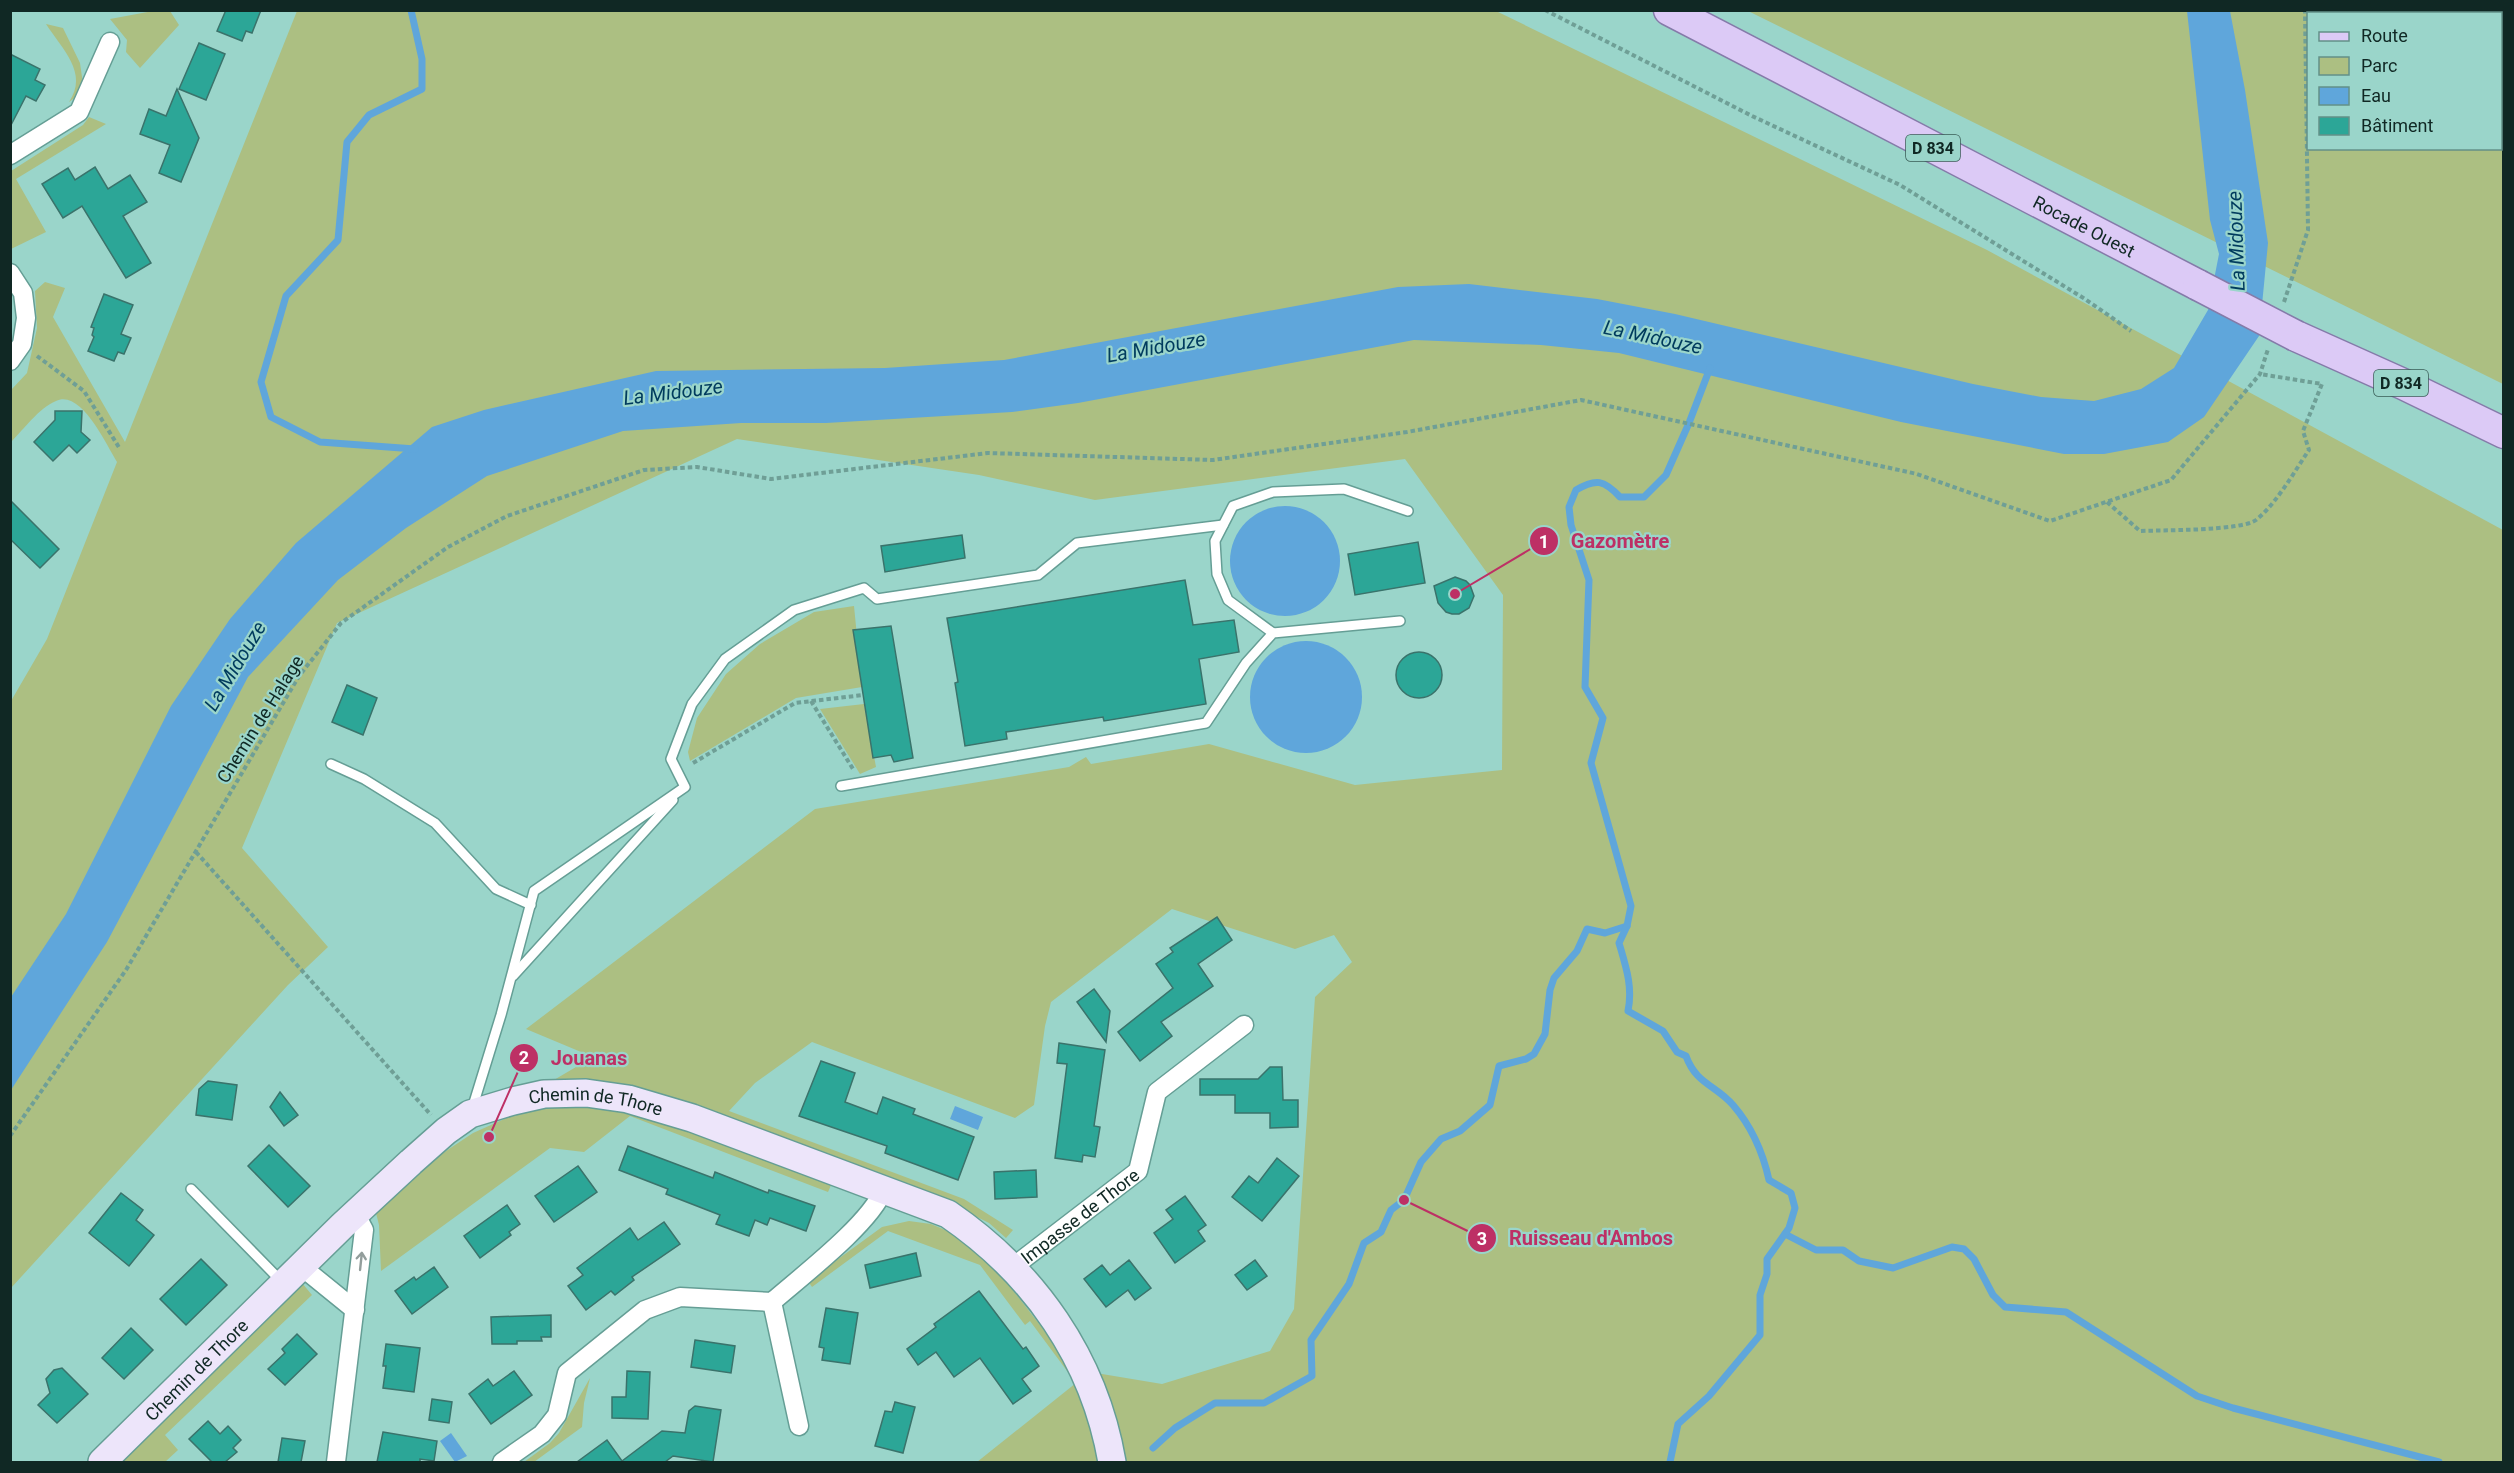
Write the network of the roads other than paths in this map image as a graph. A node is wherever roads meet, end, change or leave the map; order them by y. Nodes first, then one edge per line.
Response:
1 (1669, 10) edge
2 (110, 42) dead end
3 (10, 155) edge
4 (10, 273) edge
5 (10, 361) edge
6 (2504, 433) edge
7 (1408, 511) dead end
8 (1223, 525) junction
9 (1401, 621) dead end
10 (1273, 633) junction
11 (332, 764) dead end
12 (841, 786) dead end
13 (685, 787) junction
14 (531, 905) junction
15 (510, 979) junction
16 (1244, 1025) dead end
17 (470, 1114) junction
18 (191, 1189) dead end
19 (884, 1189) junction
20 (355, 1213) junction
21 (1013, 1266) junction
22 (293, 1276) junction
23 (772, 1302) junction
24 (355, 1310) junction
25 (799, 1426) dead end
26 (102, 1462) edge
27 (336, 1462) edge
28 (502, 1462) edge
29 (1112, 1462) edge

1 - 6 main road, Rocade Ouest / D 834, bridge
2 - 3 street
4 - 5 street
7 - 8 lane
8 - 10 lane
8 - 13 lane
9 - 10 lane
10 - 12 lane
11 - 14 lane
13 - 14 lane
13 - 15 lane
14 - 15 lane
15 - 17 lane
16 - 21 street, Impasse de Thore
17 - 19 street, Chemin de Thore
17 - 20 street, Chemin de Thore
18 - 22 lane
19 - 21 street, Chemin de Thore
19 - 23 street
20 - 22 street, Chemin de Thore
24 -> 20 street
21 - 29 street, Chemin de Thore
22 - 24 street
22 - 26 street, Chemin de Thore
23 - 25 street
23 - 28 street
24 - 27 street

